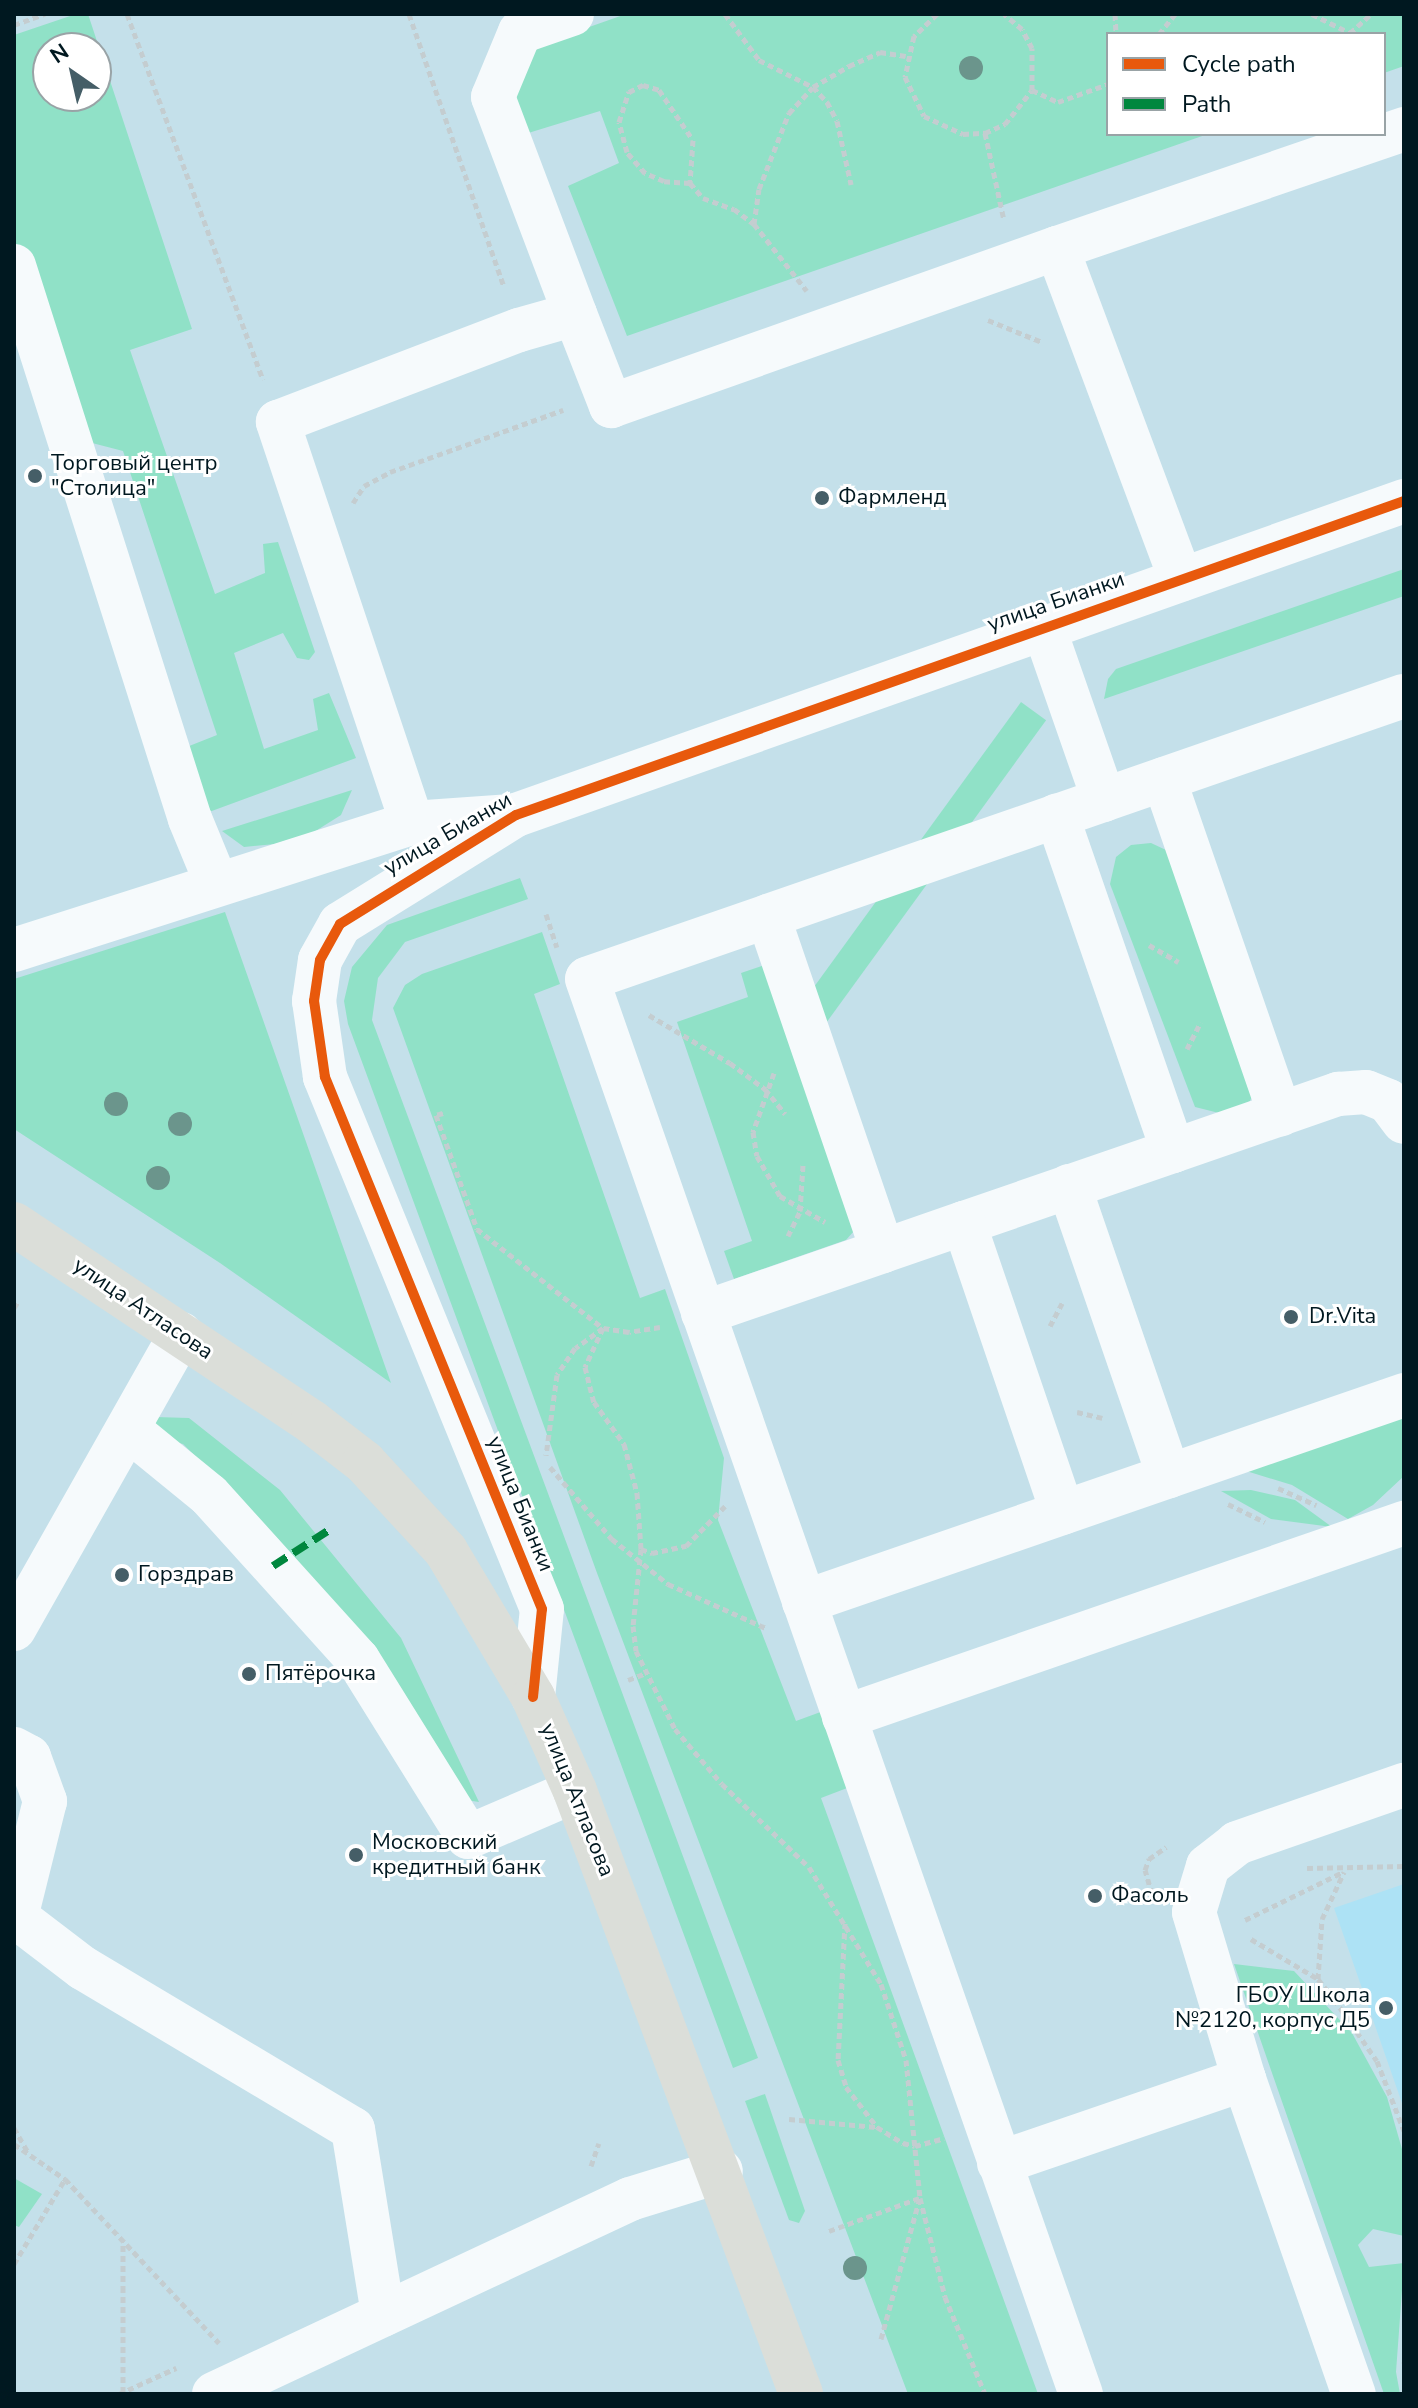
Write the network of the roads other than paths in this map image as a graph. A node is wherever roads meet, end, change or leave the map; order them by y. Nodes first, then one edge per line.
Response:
1 (572, 14) edge
2 (1384, 136) edge
3 (1057, 248) junction
4 (14, 266) edge
5 (575, 314) junction
6 (1404, 501) edge
7 (1181, 580) junction
8 (1044, 628) junction
9 (1404, 696) edge
10 (1164, 779) junction
11 (1104, 800) junction
12 (516, 815) junction
13 (1057, 816) junction
14 (412, 823) junction
15 (216, 882) junction
16 (768, 916) junction
17 (14, 950) edge
18 (1280, 1114) junction
19 (1404, 1122) edge
20 (1173, 1151) junction
21 (1069, 1186) junction
22 (964, 1223) junction
23 (14, 1224) edge
24 (883, 1251) junction
25 (703, 1313) junction
26 (181, 1334) junction
27 (1404, 1395) edge
28 (128, 1429) junction
29 (1169, 1476) junction
30 (1063, 1513) junction
31 (1404, 1523) edge
32 (804, 1602) junction
33 (14, 1629) edge
34 (533, 1697) junction
35 (844, 1717) junction
36 (14, 1749) edge
37 (1404, 1785) edge
38 (575, 1791) junction
39 (1244, 2079) junction
40 (999, 2163) junction
41 (721, 2171) junction
42 (383, 2315) junction
43 (214, 2394) edge
44 (801, 2394) edge
45 (1081, 2394) edge
46 (1354, 2394) edge

1 - 5 street
2 - 3 street
3 - 5 street
3 - 7 street
4 - 15 street
5 - 14 street
6 - 7 street, улица Бианки
7 - 8 street, улица Бианки
8 - 11 street
8 - 12 street, улица Бианки
9 - 10 street
10 - 11 street
10 - 18 street
11 - 13 street
12 - 14 street, улица Бианки
12 - 34 street, улица Бианки
13 - 16 street
13 - 20 street
14 - 15 street, улица Бианки
15 - 17 street, улица Бианки
16 - 24 street
16 - 25 street
18 - 19 street
18 - 20 street
20 - 21 street
21 - 22 street
21 - 29 street
22 - 24 street
22 - 30 street
23 - 26 main road, улица Атласова
24 - 25 street
25 - 32 street
26 - 28 street
26 - 34 main road, улица Атласова
27 - 29 street
28 - 33 street
28 - 38 street
29 - 30 street
30 - 32 street
31 - 35 street
32 - 35 street
34 - 38 main road, улица Атласова
35 - 40 street
36 - 42 street
37 - 39 street
38 - 41 main road, улица Атласова
39 - 40 street
39 - 46 street
40 - 45 street
41 - 42 street
41 - 44 main road, улица Атласова
42 - 43 street

